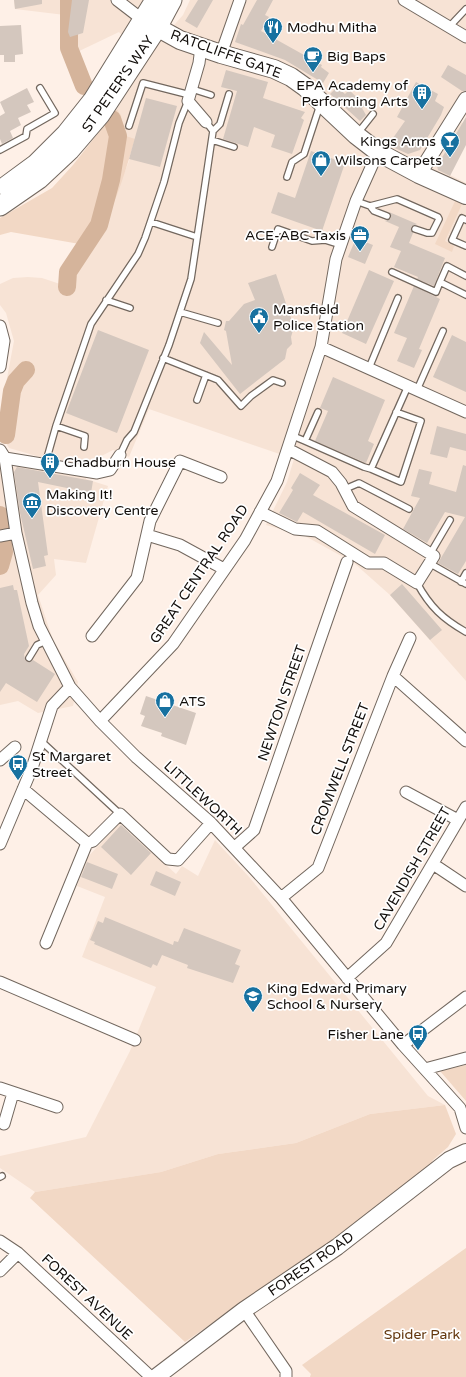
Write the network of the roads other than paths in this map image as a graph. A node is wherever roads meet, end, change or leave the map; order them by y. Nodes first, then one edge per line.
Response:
1 (117, 0) edge
2 (155, 0) edge
3 (172, 0) edge
4 (240, 0) edge
5 (404, 0) edge
6 (466, 9) edge
7 (150, 24) junction
8 (449, 27) junction
9 (466, 37) edge
10 (201, 47) junction
11 (221, 54) junction
12 (40, 88) dead end
13 (229, 94) dead end
14 (190, 95) junction
15 (212, 95) dead end
16 (466, 100) edge
17 (321, 102) junction
18 (373, 114) dead end
19 (206, 122) joint
20 (129, 126) dead end
21 (213, 131) junction
22 (356, 135) junction
23 (212, 140) junction
24 (234, 147) dead end
25 (0, 150) edge
26 (378, 152) junction
27 (419, 174) junction
28 (287, 177) dead end
29 (0, 191) edge
30 (466, 195) edge
31 (356, 201) junction
32 (0, 206) edge
33 (370, 206) junction
34 (386, 216) dead end
35 (466, 220) edge
36 (151, 222) junction
37 (415, 228) dead end
38 (197, 237) junction
39 (341, 245) junction
40 (466, 246) edge
41 (272, 247) dead end
42 (392, 272) dead end
43 (466, 276) edge
44 (440, 282) junction
45 (466, 295) edge
46 (398, 298) dead end
47 (106, 300) junction
48 (130, 308) dead end
49 (180, 312) junction
50 (218, 324) dead end
51 (0, 326) edge
52 (444, 331) dead end
53 (320, 347) junction
54 (163, 358) junction
55 (0, 367) edge
56 (369, 368) junction
57 (206, 375) junction
58 (282, 383) dead end
59 (412, 388) junction
60 (197, 400) dead end
61 (318, 412) dead end
62 (396, 412) junction
63 (466, 412) edge
64 (56, 426) junction
65 (293, 436) junction
66 (305, 441) junction
67 (84, 447) dead end
68 (288, 449) junction
69 (2, 454) edge
70 (120, 455) joint
71 (45, 465) junction
72 (371, 469) junction
73 (221, 476) dead end
74 (345, 489) junction
75 (409, 509) dead end
76 (260, 512) junction
77 (450, 520) dead end
78 (16, 533) junction
79 (146, 535) junction
80 (0, 536) edge
81 (430, 559) junction
82 (347, 562) dead end
83 (224, 570) junction
84 (466, 573) edge
85 (417, 583) junction
86 (464, 583) edge
87 (466, 632) edge
88 (92, 636) dead end
89 (410, 638) dead end
90 (46, 641) junction
91 (29, 658) dead end
92 (392, 676) junction
93 (70, 687) junction
94 (100, 721) junction
95 (41, 740) junction
96 (466, 742) edge
97 (15, 747) dead end
98 (0, 760) edge
99 (23, 789) junction
100 (406, 792) dead end
101 (466, 806) edge
102 (120, 814) junction
103 (458, 820) junction
104 (211, 823) junction
105 (87, 843) junction
106 (0, 844) edge
107 (235, 847) junction
108 (433, 864) junction
109 (466, 886) edge
110 (281, 898) junction
111 (46, 943) dead end
112 (347, 978) junction
113 (0, 982) edge
114 (466, 997) edge
115 (135, 1040) dead end
116 (403, 1045) junction
117 (466, 1058) edge
118 (425, 1069) junction
119 (0, 1088) edge
120 (13, 1093) junction
121 (57, 1107) dead end
122 (4, 1124) dead end
123 (466, 1128) edge
124 (466, 1152) edge
125 (0, 1241) edge
126 (18, 1253) junction
127 (0, 1271) edge
128 (244, 1310) junction
129 (151, 1377) edge
130 (156, 1377) edge
131 (286, 1377) edge

1 - 7 street
2 - 7 highway, ST PETER'S WAY
3 - 7 highway, ST PETER'S WAY
4 - 11 street
5 - 8 street
6 - 8 lane
7 - 10 main road, RATCLIFFE GATE
7 - 29 highway, ST PETER'S WAY
7 - 32 highway, ST PETER'S WAY
8 - 9 street
10 - 11 main road, RATCLIFFE GATE
10 - 14 street
11 - 17 main road, RATCLIFFE GATE
12 - 25 lane
13 - 21 lane
14 - 15 lane
14 - 19 street
14 - 20 lane
14 - 36 lane
16 - 27 street
17 - 22 main road, RATCLIFFE GATE
17 - 28 lane
18 - 22 lane
19 - 21 lane
21 - 23 lane
22 - 26 main road, RATCLIFFE GATE
23 - 24 lane
23 - 38 lane
26 - 27 main road, RATCLIFFE GATE
26 - 31 street, GREAT CENTRAL ROAD
27 - 30 main road, RATCLIFFE GATE
31 - 33 lane
31 - 39 street, GREAT CENTRAL ROAD
33 - 34 lane
33 - 37 lane
35 - 40 lane
36 - 38 lane
36 - 47 lane
38 - 49 lane
39 - 41 lane
39 - 53 street, GREAT CENTRAL ROAD
42 - 44 lane
43 - 44 lane
44 - 45 lane
46 - 56 lane
47 - 48 lane
47 - 64 lane
49 - 50 lane
49 - 54 lane
51 - 55 street
52 - 59 lane
53 - 56 street
53 - 65 street, GREAT CENTRAL ROAD
54 - 57 lane
54 - 70 lane
56 - 59 street
57 - 58 lane
57 - 60 lane
59 - 62 lane
59 - 63 street
61 - 66 lane
62 - 72 lane
62 - 72 lane
64 - 67 lane
64 - 71 lane
65 - 66 lane
65 - 68 street, GREAT CENTRAL ROAD
66 - 72 lane
68 - 74 street
68 - 76 street, GREAT CENTRAL ROAD
69 - 71 street
69 - 78 street, LITTLEWORTH
70 - 71 street
73 - 79 street
74 - 75 lane
74 - 81 street
76 - 83 street, GREAT CENTRAL ROAD
76 - 85 street
77 - 81 lane
78 - 80 street
78 - 90 street, LITTLEWORTH
79 - 83 street
79 - 88 street
81 - 85 street
81 - 86 lane
82 - 107 street, NEWTON STREET
83 - 94 street, GREAT CENTRAL ROAD
84 - 86 lane
85 - 87 lane
89 - 92 street, CROMWELL STREET
90 - 91 lane
90 - 93 street, LITTLEWORTH
92 - 96 street
92 - 110 street, CROMWELL STREET
93 - 94 street, LITTLEWORTH
93 - 95 street
94 - 104 street, LITTLEWORTH
95 - 99 street
95 - 102 lane
97 - 98 street
99 - 105 street
99 - 106 street
100 - 103 street
101 - 103 street, CAVENDISH STREET
102 - 104 street
102 - 105 street
103 - 108 street, CAVENDISH STREET
104 - 107 street, LITTLEWORTH
105 - 111 street
107 - 110 street, LITTLEWORTH
108 - 109 street
108 - 112 street, CAVENDISH STREET
110 - 112 street, LITTLEWORTH
112 - 116 street, LITTLEWORTH
113 - 115 street
114 - 116 street
116 - 118 street, LITTLEWORTH
117 - 118 street
118 - 123 street, LITTLEWORTH
119 - 120 street
120 - 121 street
120 - 122 street
124 - 128 main road, FOREST ROAD
125 - 126 street, FOREST AVENUE
126 - 127 street
126 - 129 street, FOREST AVENUE
128 - 130 main road, FOREST ROAD
128 - 131 street

